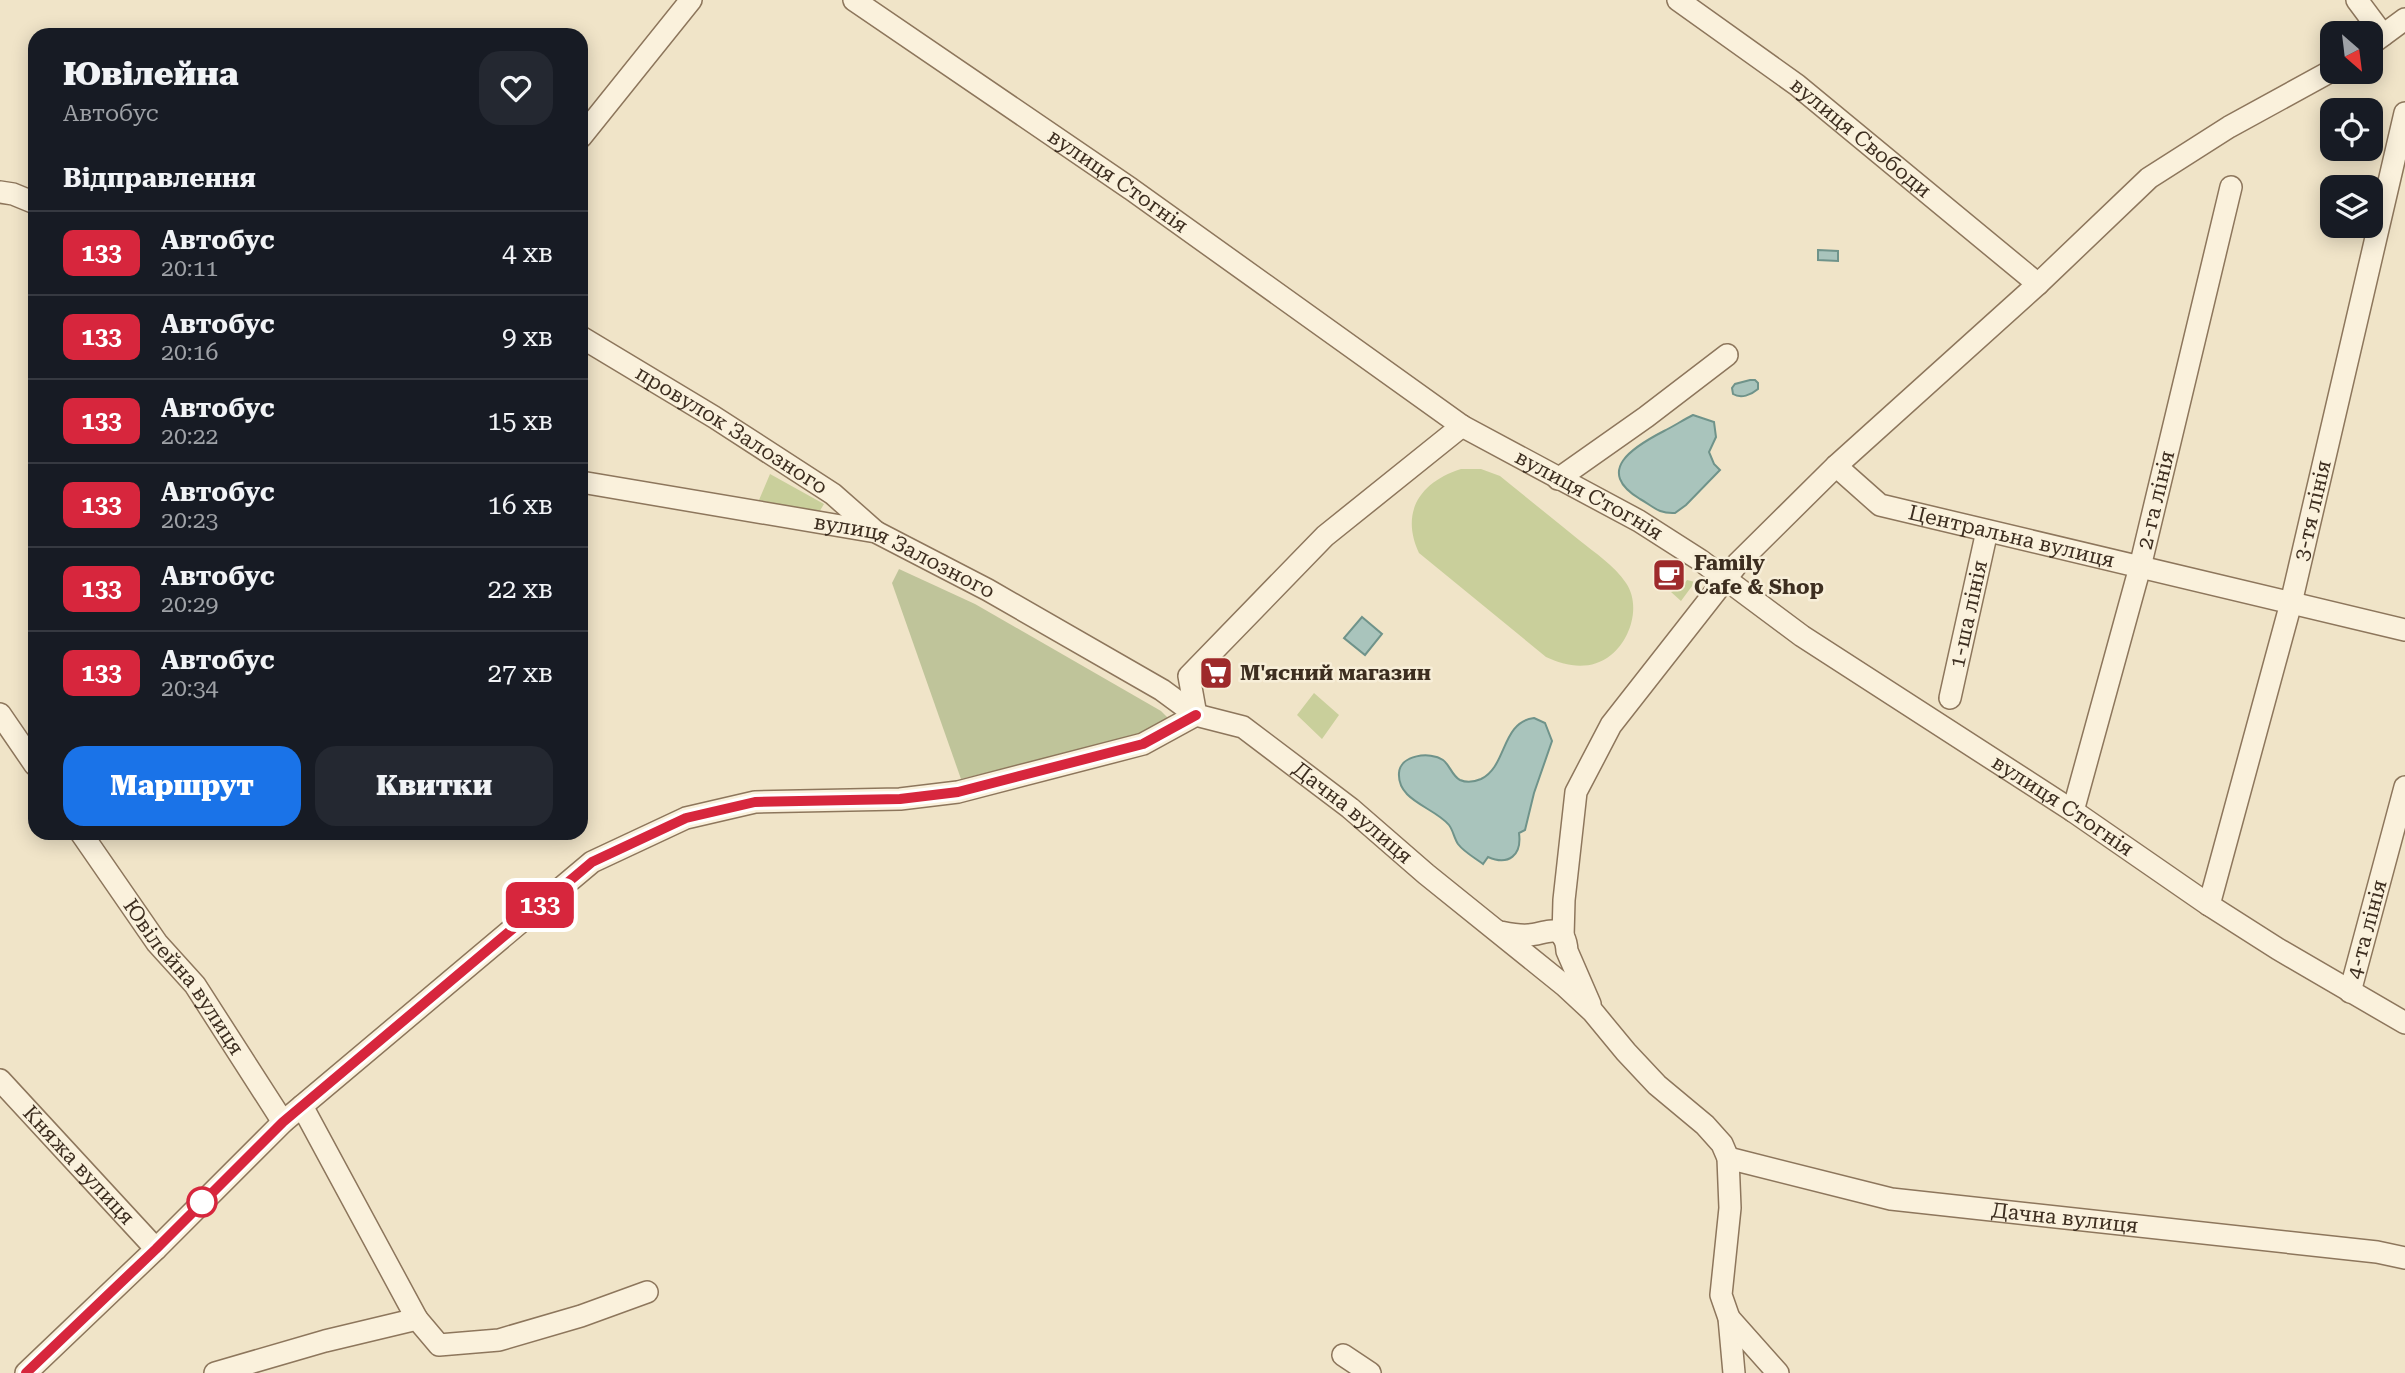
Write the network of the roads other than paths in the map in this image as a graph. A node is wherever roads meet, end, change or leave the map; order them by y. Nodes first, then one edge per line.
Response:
1 (691, 0) edge
2 (854, 0) edge
3 (1678, 0) edge
4 (2357, 0) edge
5 (2405, 19) edge
6 (2368, 21) edge
7 (2384, 35) edge
8 (2320, 77) edge
9 (2405, 113) edge
10 (588, 128) edge
11 (2231, 187) dead end
12 (0, 192) edge
13 (28, 200) edge
14 (2038, 284) junction
15 (588, 341) edge
16 (1727, 355) dead end
17 (1462, 426) junction
18 (1836, 466) junction
19 (1559, 479) junction
20 (588, 483) edge
21 (1987, 531) junction
22 (876, 532) junction
23 (2140, 567) junction
24 (1724, 579) junction
25 (2291, 603) junction
26 (2405, 630) edge
27 (1950, 698) dead end
28 (0, 714) edge
29 (1196, 715) junction
30 (28, 755) edge
31 (2405, 787) edge
32 (2073, 811) junction
33 (87, 840) edge
34 (1563, 900) junction
35 (2209, 905) junction
36 (1499, 932) junction
37 (1536, 934) junction
38 (1565, 944) junction
39 (1534, 962) junction
40 (2350, 992) junction
41 (1593, 1012) junction
42 (2405, 1023) edge
43 (0, 1080) edge
44 (302, 1106) junction
45 (283, 1122) junction
46 (1728, 1158) junction
47 (156, 1249) junction
48 (2405, 1258) edge
49 (647, 1292) dead end
50 (1729, 1318) junction
51 (417, 1319) junction
52 (1343, 1355) dead end
53 (31, 1371) edge
54 (215, 1373) edge
55 (1370, 1373) edge
56 (1734, 1373) edge
57 (1778, 1373) edge

1 - 10 street
2 - 17 street, вулиця Стогнія
3 - 14 street, вулиця Свободи
4 - 6 street
5 - 7 street
8 - 14 street
9 - 25 street, 3-тя лінія
11 - 23 street, 2-га лінія
12 - 13 street
14 - 18 street
15 - 22 street, провулок Залозного
16 - 19 street
17 - 19 street, вулиця Стогнія
17 - 29 street
18 - 21 street, Центральна вулиця
18 - 24 street
19 - 24 street, вулиця Стогнія
20 - 22 street, вулиця Залозного
21 - 23 street, Центральна вулиця
21 - 27 street, 1-ша лінія
22 - 29 street, вулиця Залозного
23 - 25 street, Центральна вулиця
23 - 32 street, 2-га лінія
24 - 32 street, вулиця Стогнія
24 - 34 street
25 - 26 street, Центральна вулиця
25 - 35 street, 3-тя лінія
28 - 30 street
29 - 36 street, Дачна вулиця
29 - 44 street
31 - 40 street, 4-та лінія
32 - 35 street, вулиця Стогнія
33 - 45 street, Ювілейна вулиця
34 - 37 street
34 - 38 street
35 - 40 street, вулиця Стогнія
36 - 37 street
36 - 39 street, Дачна вулиця
37 - 38 street
37 - 39 street
38 - 39 street
38 - 41 street
39 - 41 street, Дачна вулиця
40 - 42 street, вулиця Стогнія
41 - 46 street
43 - 47 street, Княжа вулиця
44 - 45 street
44 - 51 street
45 - 47 street
46 - 48 street, Дачна вулиця
46 - 50 street
47 - 53 street
49 - 51 street
50 - 56 street
50 - 57 street
51 - 54 street
52 - 55 street

